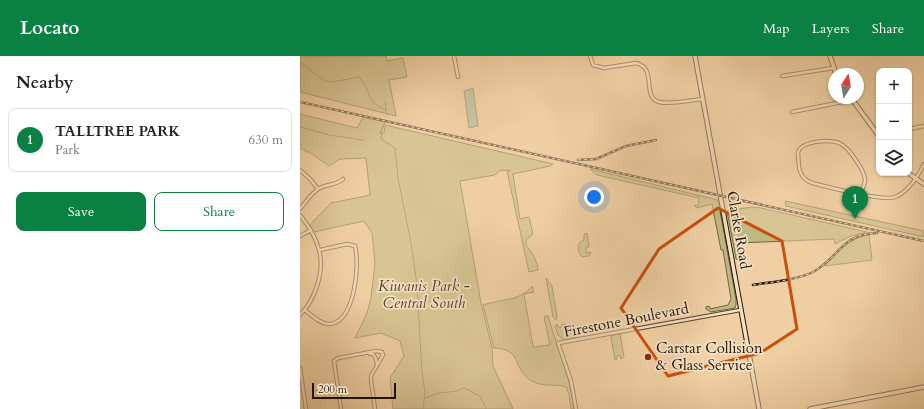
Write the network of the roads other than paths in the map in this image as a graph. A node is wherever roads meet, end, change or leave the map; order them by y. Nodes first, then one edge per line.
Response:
1 (454, 56) edge
2 (590, 56) edge
3 (695, 56) edge
4 (830, 56) edge
5 (833, 68) edge
6 (828, 69) edge
7 (782, 76) dead end
8 (458, 78) dead end
9 (703, 99) junction
10 (832, 104) edge
11 (855, 104) edge
12 (792, 112) dead end
13 (924, 126) edge
14 (912, 128) edge
15 (876, 132) edge
16 (924, 164) edge
17 (300, 170) edge
18 (912, 176) edge
19 (343, 179) dead end
20 (915, 179) junction
21 (924, 184) edge
22 (318, 189) junction
23 (861, 194) junction
24 (300, 209) edge
25 (300, 215) edge
26 (311, 230) junction
27 (300, 236) edge
28 (320, 250) junction
29 (305, 310) junction
30 (740, 310) junction
31 (300, 316) edge
32 (368, 353) junction
33 (300, 368) edge
34 (375, 369) junction
35 (924, 387) edge
36 (306, 409) edge
37 (341, 409) edge
38 (375, 409) edge
39 (576, 409) edge
40 (759, 409) edge
41 (810, 409) edge

1 - 8 street
2 - 9 street
3 - 9 main road, Clarke Road
4 - 5 main road
6 - 7 street
9 - 30 main road, Clarke Road
10 - 12 street
11 - 15 main road
13 - 14 street
16 - 20 street
17 - 22 street
18 - 20 main road
19 - 22 street
20 - 21 main road
20 - 23 street
22 - 24 street
23 - 23 street
25 - 26 street
26 - 27 street
26 - 28 street
28 - 29 street
28 - 29 street
29 - 31 street
30 - 39 street, Firestone Boulevard
30 - 40 main road, Clarke Road
32 - 34 street
32 - 34 street
32 - 37 street
33 - 36 street
34 - 38 street
35 - 41 main road

